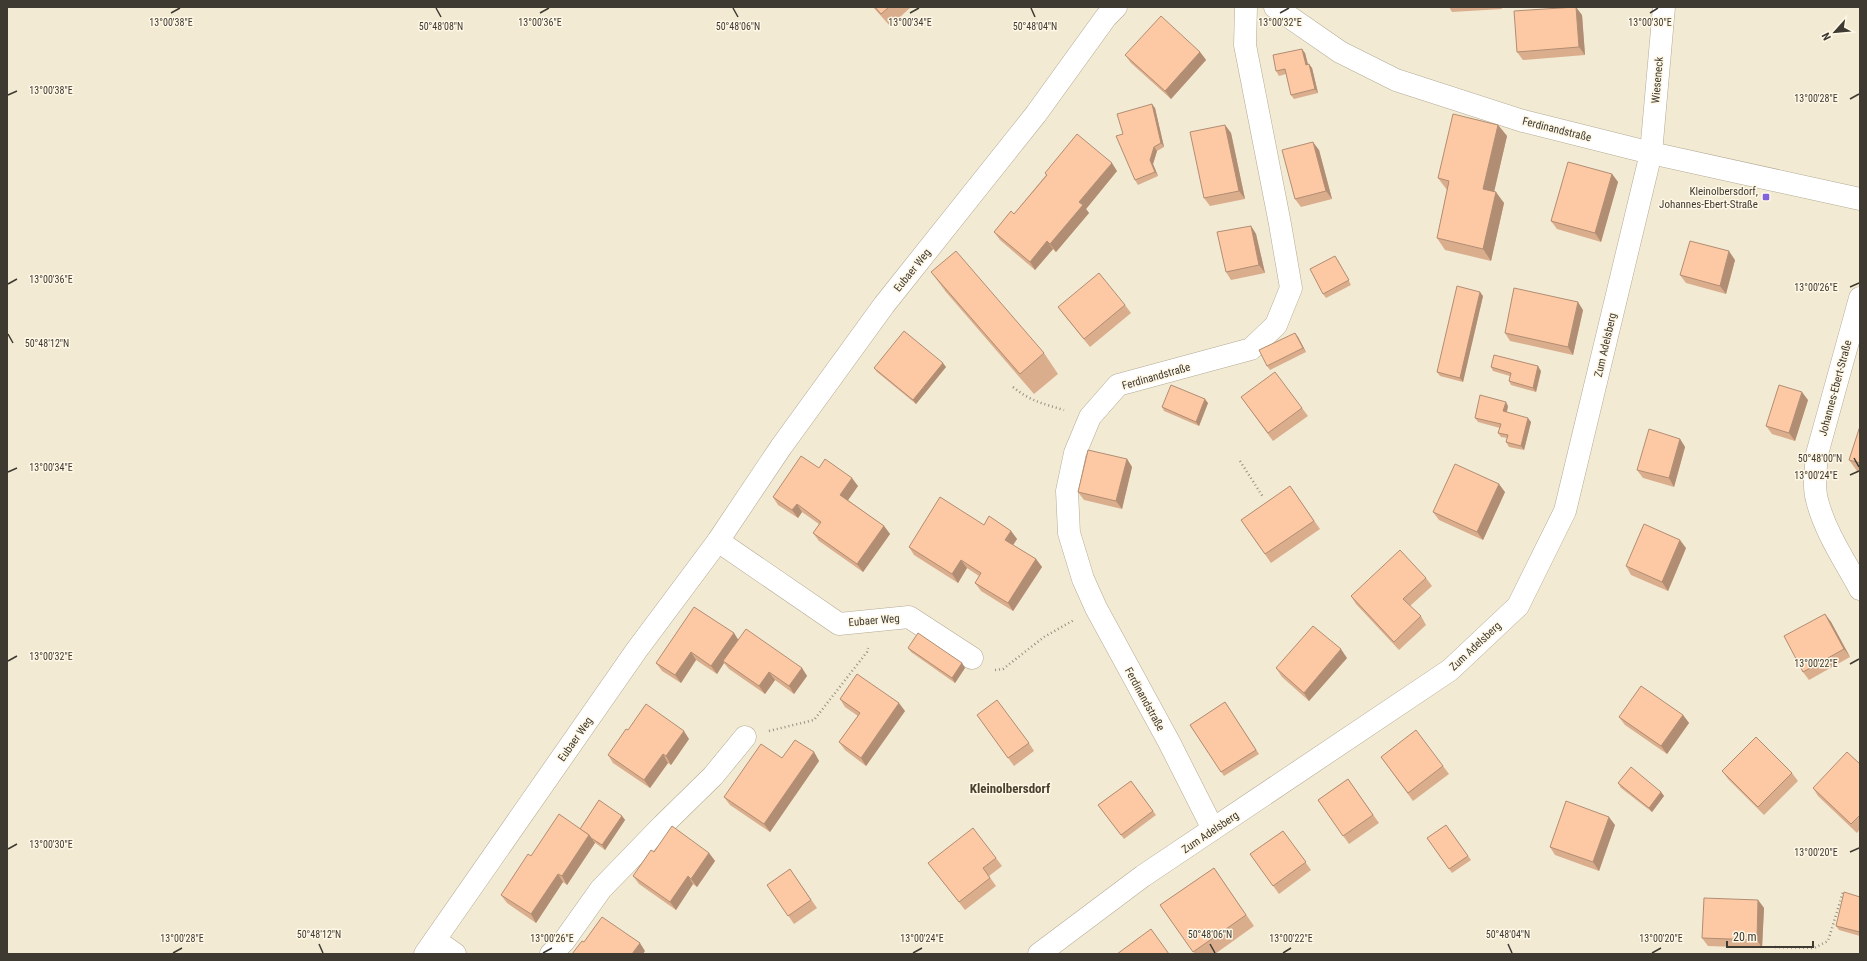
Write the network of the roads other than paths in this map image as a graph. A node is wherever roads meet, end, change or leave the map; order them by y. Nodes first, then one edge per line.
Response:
1 (1116, 7) edge
2 (1246, 7) edge
3 (1275, 7) edge
4 (1664, 7) edge
5 (1651, 153) junction
6 (1860, 199) edge
7 (1860, 298) edge
8 (718, 541) junction
9 (1860, 590) edge
10 (972, 658) dead end
11 (745, 737) road end
12 (1213, 829) junction
13 (430, 947) edge
14 (456, 954) edge
15 (551, 954) edge
16 (1039, 954) edge

1 - 8 street, Eubaer Weg
2 - 12 street, Ferdinandstraße
3 - 5 street, Ferdinandstraße
4 - 5 street, Wieseneck
5 - 6 street, Ferdinandstraße
5 - 12 street, Zum Adelsberg
7 - 9 street, Johannes-Ebert-Straße
8 - 10 street, Eubaer Weg
8 - 13 street, Eubaer Weg
11 - 15 street
12 - 16 street, Zum Adelsberg
13 - 14 street, Eubaer Weg

